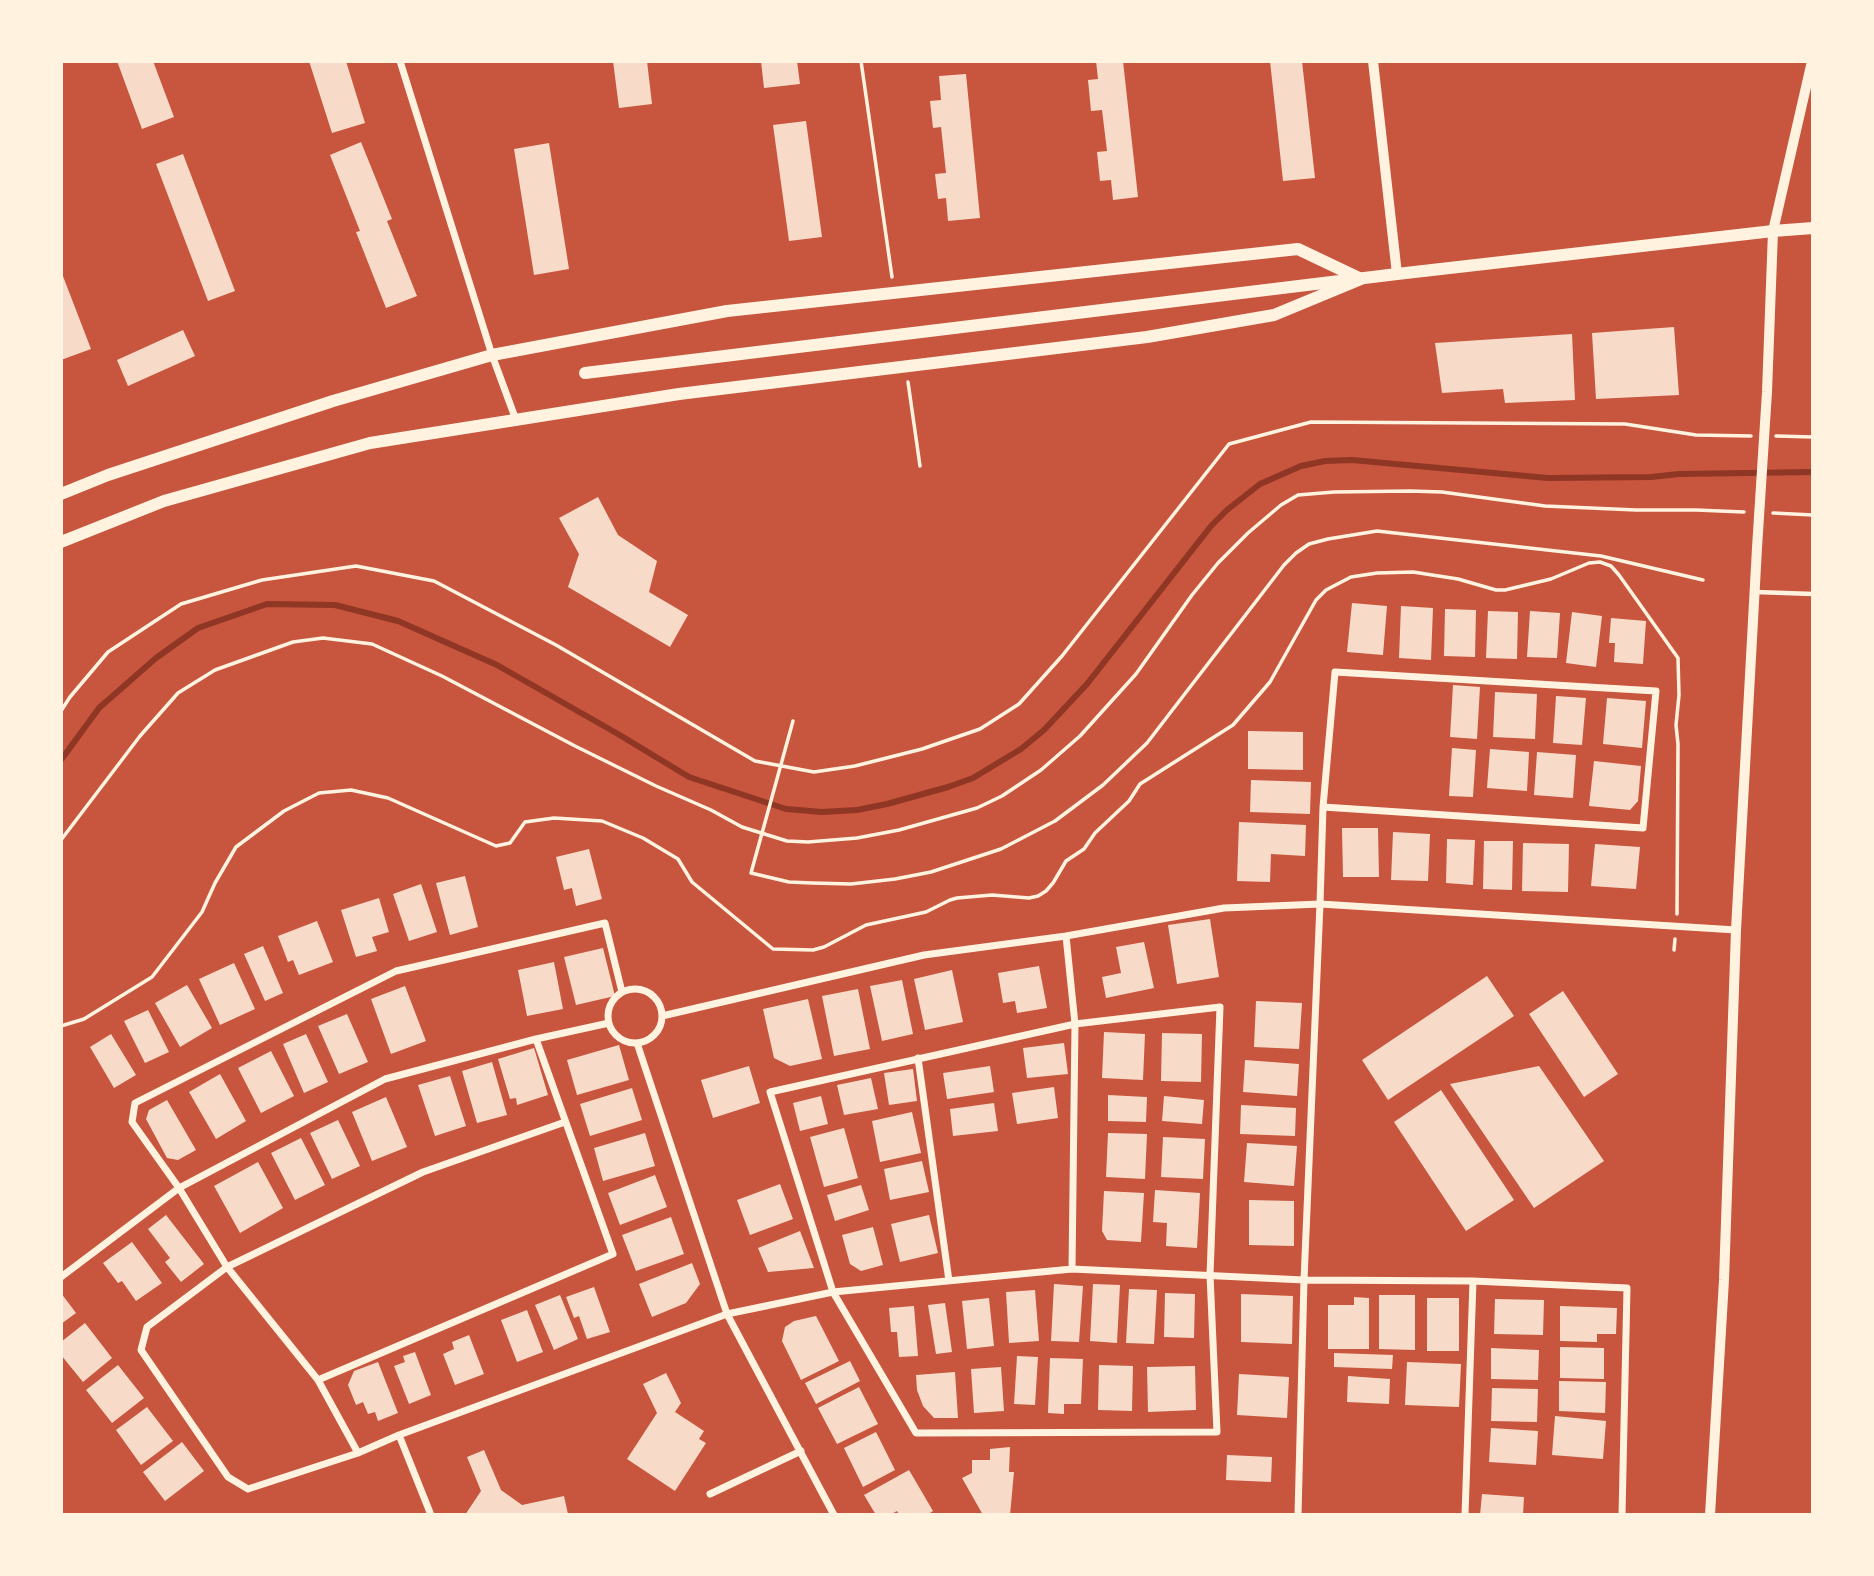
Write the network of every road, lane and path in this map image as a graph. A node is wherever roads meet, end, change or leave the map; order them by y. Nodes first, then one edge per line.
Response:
1 (400, 61) edge
2 (861, 61) edge
3 (1373, 61) edge
4 (1812, 61) edge
5 (1813, 228) edge
6 (1773, 231) junction
7 (890, 261) dead end
8 (1397, 274) junction
9 (1361, 279) junction
10 (492, 355) junction
11 (585, 373) dead end
12 (516, 420) junction
13 (1761, 436) dead end
14 (1774, 436) dead end
15 (1813, 437) edge
16 (61, 494) edge
17 (1748, 512) dead end
18 (1761, 513) dead end
19 (1813, 515) edge
20 (61, 542) edge
21 (1703, 580) dead end
22 (1755, 592) junction
23 (1813, 594) edge
24 (61, 711) edge
25 (793, 721) dead end
26 (1323, 807) junction
27 (61, 840) edge
28 (1678, 899) dead end
29 (1320, 904) junction
30 (1736, 930) junction
31 (1066, 936) junction
32 (622, 992) junction
33 (662, 1016) junction
34 (609, 1023) junction
35 (1075, 1024) junction
36 (61, 1026) edge
37 (536, 1039) junction
38 (637, 1043) junction
39 (918, 1058) junction
40 (565, 1122) junction
41 (179, 1188) junction
42 (227, 1267) junction
43 (1072, 1269) junction
44 (1210, 1275) junction
45 (61, 1277) edge
46 (1304, 1280) junction
47 (948, 1281) junction
48 (1473, 1281) junction
49 (834, 1292) junction
50 (727, 1314) junction
51 (318, 1380) junction
52 (399, 1435) junction
53 (801, 1451) junction
54 (358, 1453) junction
55 (710, 1494) dead end
56 (431, 1515) edge
57 (834, 1515) edge
58 (1298, 1515) edge
59 (1465, 1515) edge
60 (1622, 1515) edge
61 (1710, 1515) edge

1 - 10 street
2 - 7 path
3 - 8 street
4 - 6 street
5 - 6 main road
6 - 8 main road
6 - 22 street
8 - 9 main road
9 - 10 main road
9 - 11 main road
9 - 12 main road
10 - 12 street
10 - 16 main road
12 - 20 main road
13 - 24 path
14 - 15 path
17 - 27 path
18 - 19 path
21 - 25 path
22 - 23 lane
22 - 30 street
26 - 26 street
26 - 29 street
28 - 36 path
29 - 30 street
29 - 31 street
29 - 46 street
30 - 61 street
31 - 33 street
31 - 35 street
32 - 33 street
32 - 34 street
32 - 41 street
33 - 38 street
34 - 37 street
34 - 38 street
35 - 39 street
35 - 43 street
35 - 44 street
37 - 40 street
37 - 41 street
38 - 50 street
39 - 47 street
39 - 49 street
40 - 42 street
40 - 51 street
41 - 42 street
41 - 45 street
42 - 51 street
42 - 54 street
43 - 44 street
43 - 47 street
44 - 46 street
44 - 49 street
46 - 48 street
46 - 58 street
47 - 49 street
48 - 59 street
48 - 60 street
49 - 50 street
50 - 52 street
50 - 53 street
51 - 54 street
52 - 54 street
52 - 56 street
53 - 55 street
53 - 57 street

